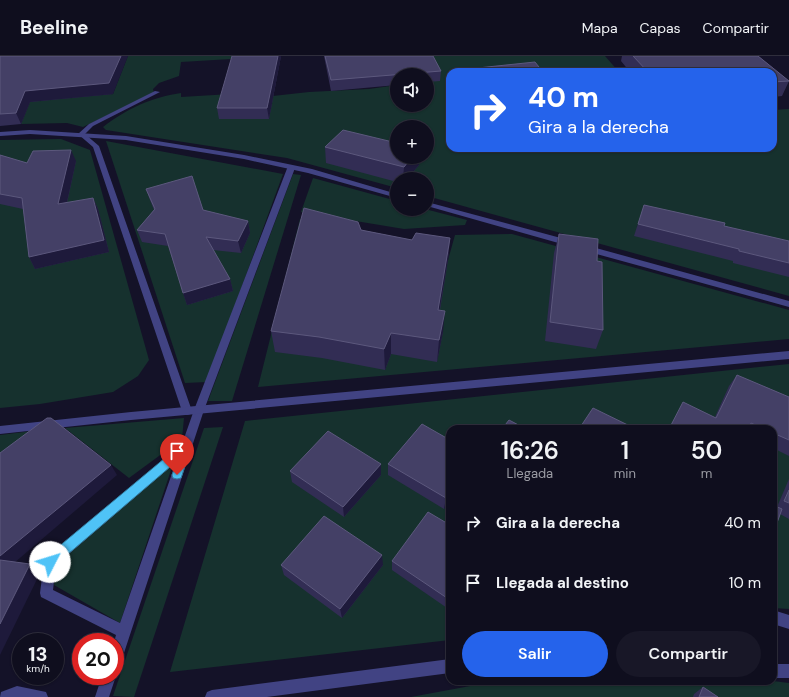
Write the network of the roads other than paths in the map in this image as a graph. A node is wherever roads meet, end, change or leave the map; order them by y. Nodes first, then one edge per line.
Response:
1 (157, 92) dead end
2 (0, 134) edge
3 (81, 134) junction
4 (291, 168) junction
5 (390, 194) edge
6 (434, 206) edge
7 (789, 304) edge
8 (789, 355) edge
9 (199, 410) junction
10 (187, 411) junction
11 (0, 430) edge
12 (187, 446) junction
13 (777, 618) edge
14 (789, 622) edge
15 (124, 632) joint
16 (446, 667) edge
17 (777, 671) edge
18 (789, 671) edge
19 (106, 685) edge
20 (6, 697) edge
21 (41, 697) edge
22 (102, 697) edge
23 (213, 697) edge

1 - 3 street
2 - 3 street
3 - 4 street
3 - 10 street
4 - 5 street
4 - 9 street
6 - 7 street
8 - 9 street
9 - 10 street
9 - 12 street
10 - 11 street
12 - 15 street
12 - 15 street
13 - 14 street
16 - 23 street
17 - 18 street
19 - 22 street
20 - 21 street

